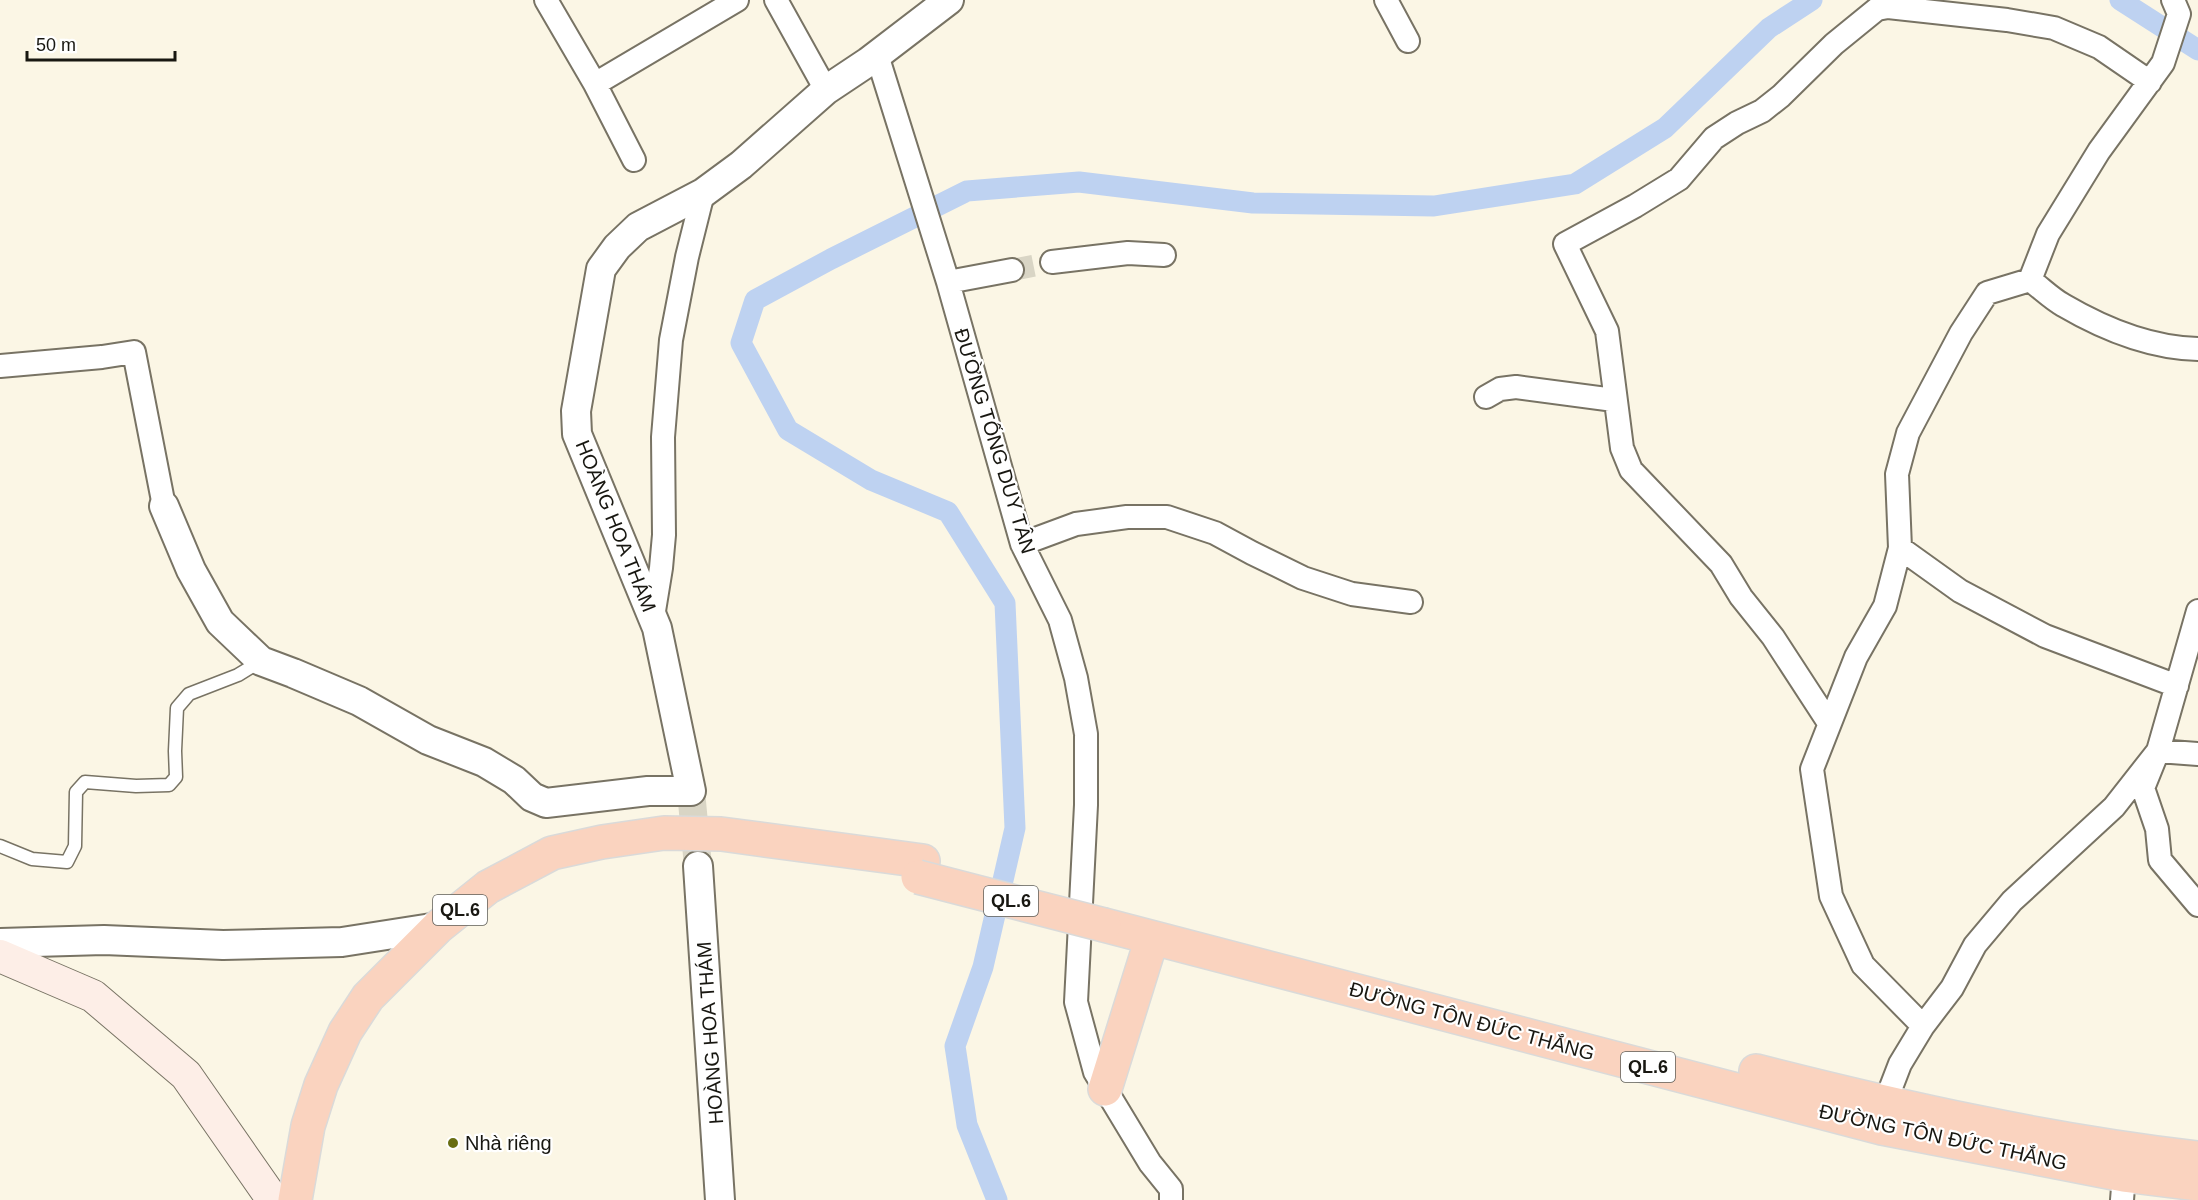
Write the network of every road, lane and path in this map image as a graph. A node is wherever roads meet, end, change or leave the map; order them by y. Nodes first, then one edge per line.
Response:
1 (737, 0) edge
2 (776, 0) edge
3 (949, 0) edge
4 (1386, 0) edge
5 (553, 3) edge
6 (2176, 7) edge
7 (1408, 41) dead end
8 (877, 55) junction
9 (2150, 82) junction
10 (595, 84) junction
11 (826, 90) junction
12 (634, 160) dead end
13 (703, 193) junction
14 (1164, 255) dead end
15 (1052, 262) tunnel mouth
16 (1011, 270) tunnel mouth
17 (2030, 280) junction
18 (948, 282) junction
19 (2198, 349) edge
20 (0, 366) edge
21 (1486, 397) dead end
22 (1614, 400) junction
23 (164, 506) joint
24 (1022, 544) junction
25 (1899, 548) junction
26 (1411, 602) dead end
27 (2198, 612) edge
28 (653, 617) junction
29 (261, 661) junction
30 (2176, 686) junction
31 (1829, 723) junction
32 (2158, 751) junction
33 (2198, 754) edge
34 (0, 846) edge
35 (699, 866) tunnel mouth
36 (2198, 905) edge
37 (1105, 916) junction
38 (438, 927) junction
39 (1152, 938) junction
40 (0, 943) edge
41 (0, 956) edge
42 (1923, 1026) junction
43 (1105, 1089) junction
44 (1887, 1104) junction
45 (2198, 1158) edge
46 (2198, 1184) edge
47 (2123, 1187) edge
48 (1174, 1196) edge
49 (273, 1200) edge
50 (295, 1200) edge
51 (720, 1200) edge

1 - 10 street
2 - 11 street
3 - 8 street, HOÀNG HOA THÁM
4 - 7 street
5 - 10 street
6 - 9 street
8 - 11 street, HOÀNG HOA THÁM
8 - 18 street, ĐƯỜNG TỐNG DUY TÂN
9 - 17 street
9 - 22 street
10 - 12 street
11 - 13 street, HOÀNG HOA THÁM
13 - 28 street
13 - 28 street, HOÀNG HOA THÁM
14 - 15 street
16 - 18 street
17 - 19 street
17 - 25 street
18 - 24 street, ĐƯỜNG TỐNG DUY TÂN
20 - 23 street
21 - 22 street
22 - 31 street
23 - 29 street
24 - 26 street
24 - 43 street, ĐƯỜNG TỐNG DUY TÂN
25 - 30 street
25 - 31 street
27 - 30 street
28 - 29 street, HOÀNG HOA THÁM
29 - 34 lane
30 - 32 street
31 - 42 street
32 - 33 street
32 - 36 street
32 - 42 street
35 - 51 street, HOÀNG HOA THÁM
37 - 38 highway, ĐƯỜNG TÔN ĐỨC THẮNG / QL.6, bridge
37 - 39 highway, ĐƯỜNG TÔN ĐỨC THẮNG / QL.6
37 - 44 highway, ĐƯỜNG TÔN ĐỨC THẮNG / QL.6
38 - 40 street
38 - 50 highway, ĐƯỜNG TÔN ĐỨC THẮNG / QL.6
39 - 43 highway
39 - 47 highway, ĐƯỜNG TÔN ĐỨC THẮNG / QL.6
41 - 49 main road
42 - 44 street
43 - 48 street, ĐƯỜNG TỐNG DUY TÂN
44 - 45 highway, ĐƯỜNG TÔN ĐỨC THẮNG / QL.6
46 - 47 highway, ĐƯỜNG TÔN ĐỨC THẮNG / QL.6

